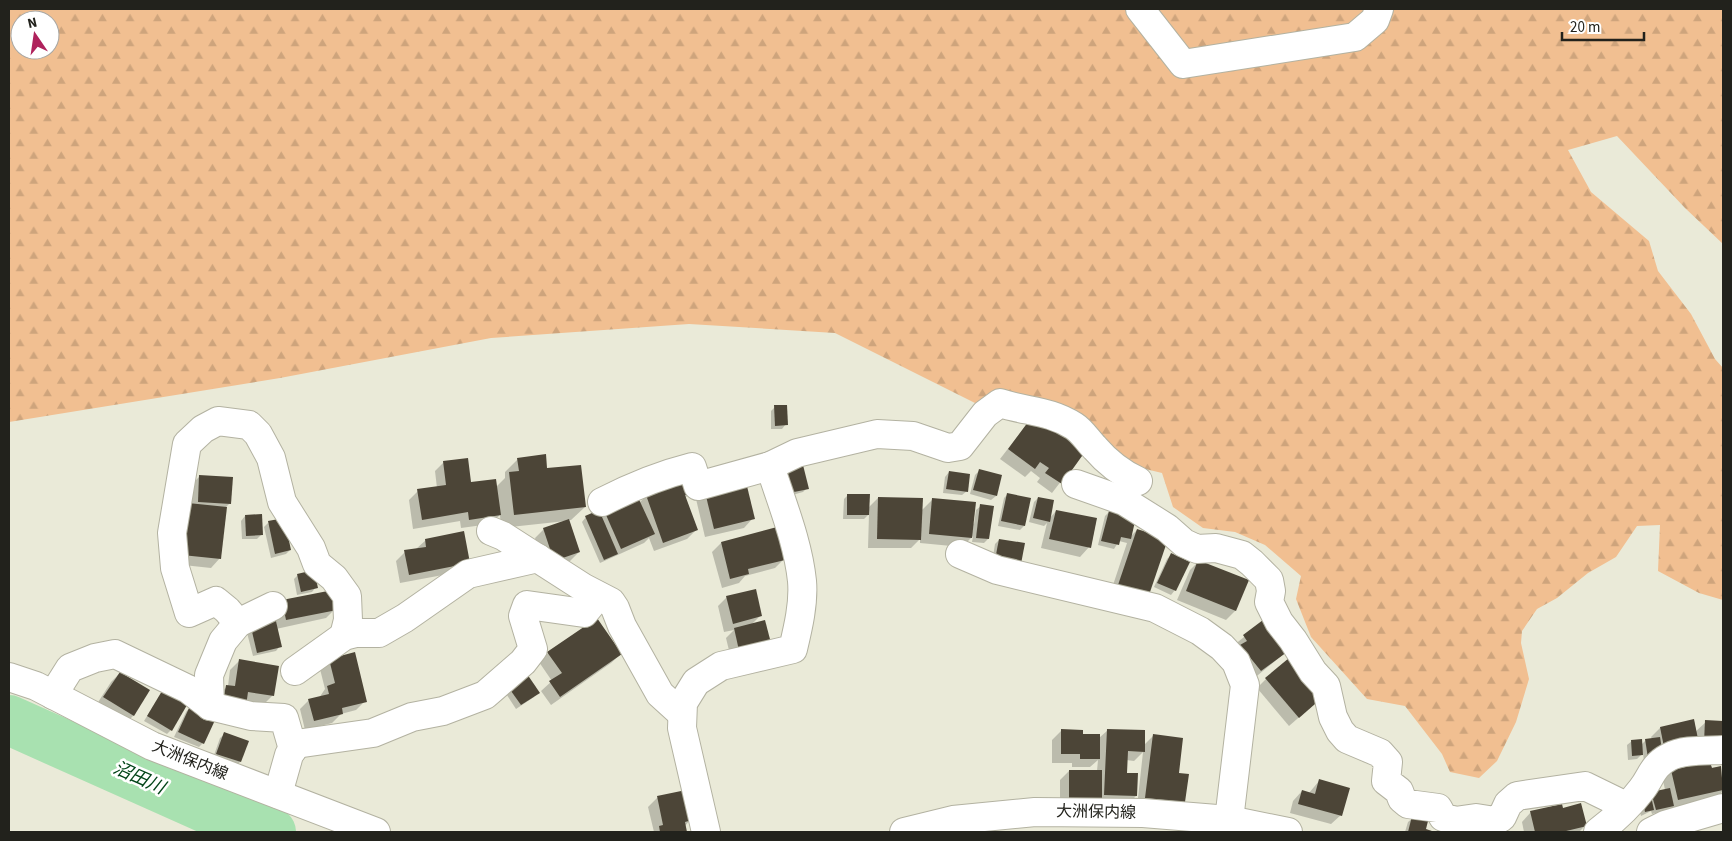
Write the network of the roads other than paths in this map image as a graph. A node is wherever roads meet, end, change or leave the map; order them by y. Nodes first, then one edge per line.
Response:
1 (1140, 9) edge
2 (1379, 9) edge
3 (770, 466) junction
4 (1138, 481) dead end
5 (1076, 484) dead end
6 (602, 502) dead end
7 (491, 530) dead end
8 (960, 554) dead end
9 (538, 558) junction
10 (598, 596) junction
11 (273, 606) dead end
12 (238, 623) junction
13 (344, 636) junction
14 (295, 671) dead end
15 (9, 677) edge
16 (53, 695) junction
17 (210, 706) junction
18 (682, 714) junction
19 (293, 749) junction
20 (1723, 750) edge
21 (278, 794) junction
22 (1626, 806) junction
23 (1723, 808) edge
24 (1229, 820) junction
25 (951, 826) edge
26 (376, 832) edge
27 (706, 832) edge
28 (904, 832) edge
29 (1288, 832) edge
30 (1598, 832) edge
31 (1651, 832) edge

1 - 2 street
3 - 4 street
3 - 6 street
3 - 18 street
5 - 22 street
7 - 9 street
8 - 24 street
9 - 10 street
9 - 13 street
10 - 18 street
10 - 19 street
11 - 12 street
12 - 13 street
12 - 17 street
13 - 14 street
15 - 16 street, 大洲保内線
16 - 17 street
16 - 21 street, 大洲保内線
17 - 19 street
18 - 27 street
19 - 21 street
20 - 22 street
21 - 26 street, 大洲保内線
22 - 30 street
23 - 31 street
24 - 25 street, 大洲保内線
24 - 29 street, 大洲保内線
25 - 28 street, 大洲保内線

